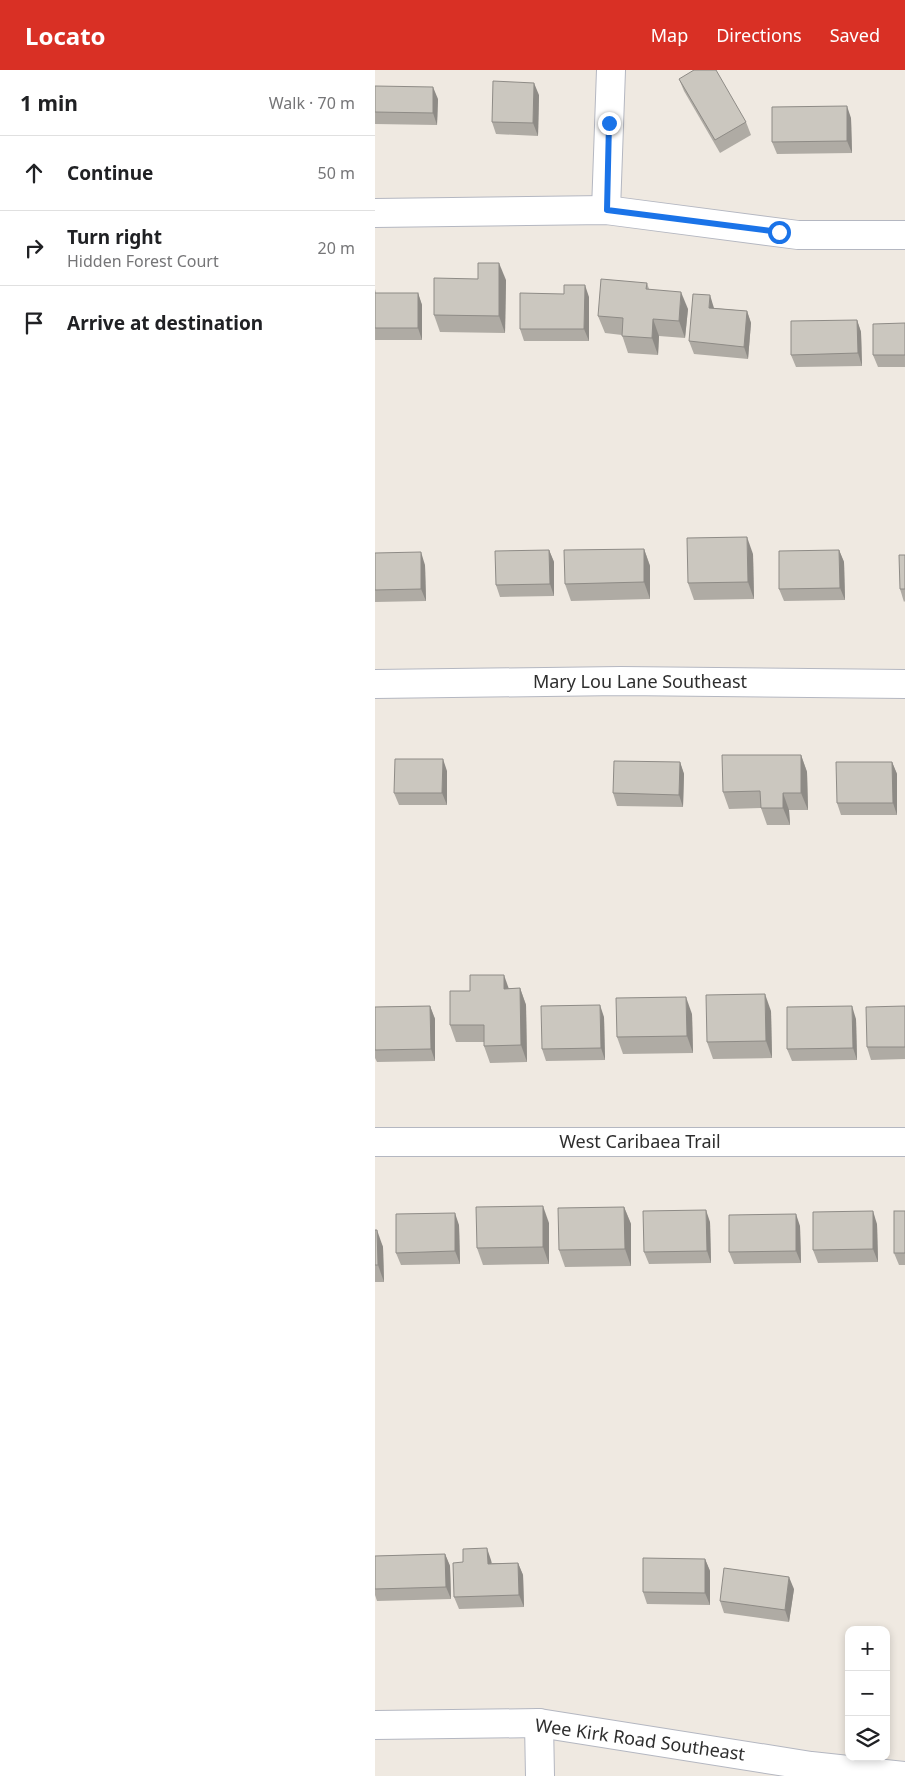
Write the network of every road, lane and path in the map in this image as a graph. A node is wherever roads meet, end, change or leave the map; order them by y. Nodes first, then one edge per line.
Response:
1 (611, 70) edge
2 (607, 210) junction
3 (375, 213) edge
4 (905, 235) edge
5 (375, 684) edge
6 (905, 684) edge
7 (375, 1142) edge
8 (905, 1142) edge
9 (539, 1723) junction
10 (375, 1725) edge
11 (540, 1776) edge
12 (904, 1776) edge

1 - 2 street
2 - 3 street
2 - 4 street
5 - 6 street, Mary Lou Lane Southeast
7 - 8 street, West Caribaea Trail
9 - 10 street, Wee Kirk Road Southeast
9 - 11 street
9 - 12 street, Wee Kirk Road Southeast

